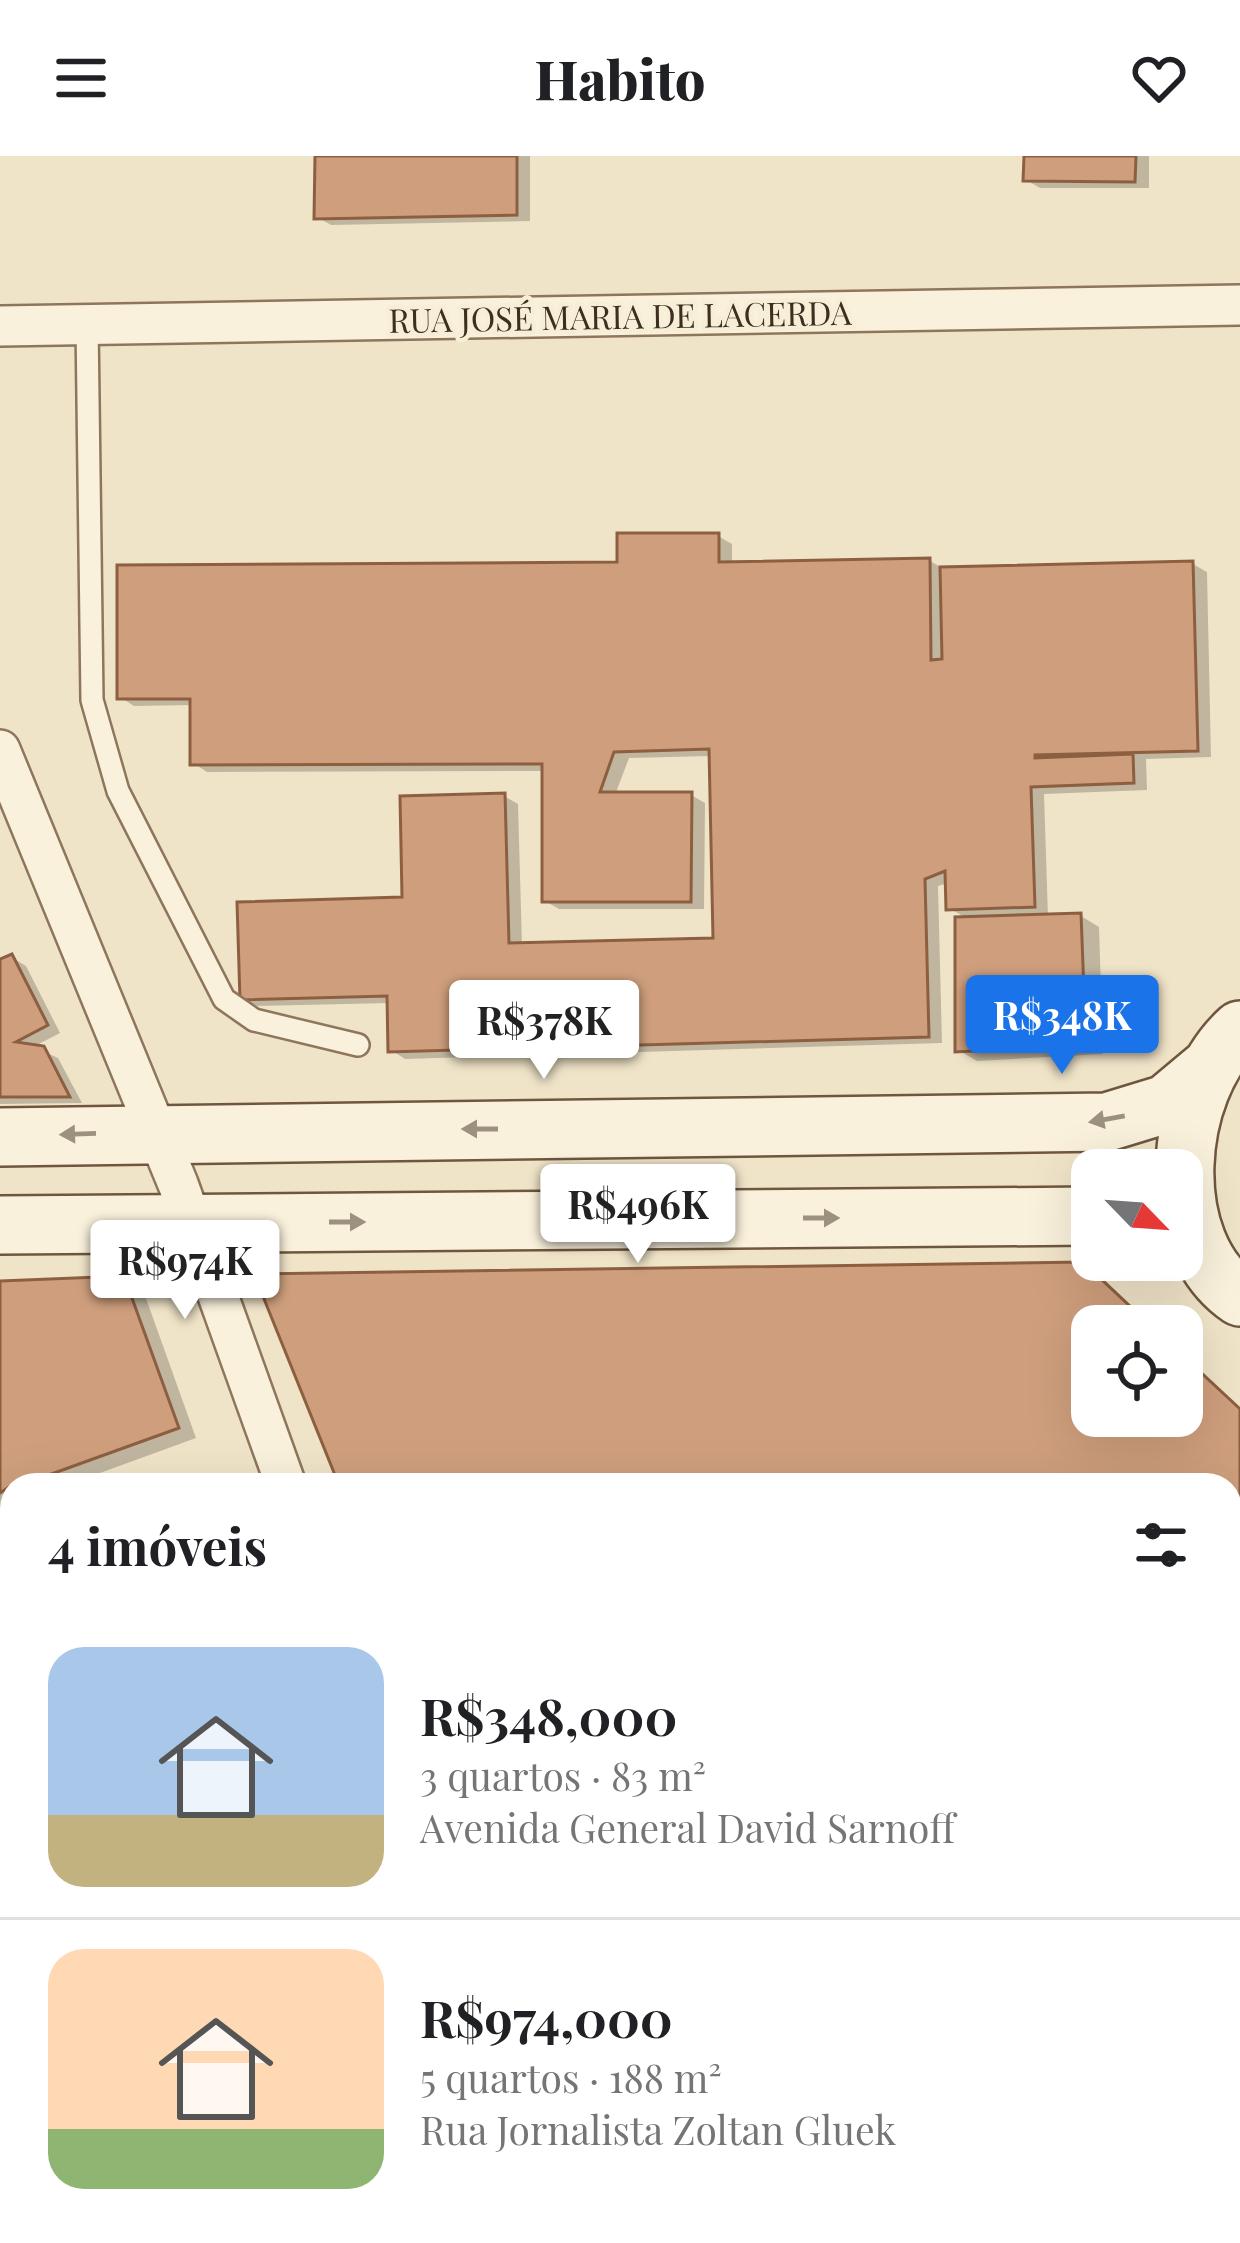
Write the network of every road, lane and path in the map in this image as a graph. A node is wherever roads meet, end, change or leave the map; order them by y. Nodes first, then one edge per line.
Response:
1 (1240, 304) edge
2 (87, 324) junction
3 (0, 326) edge
4 (0, 750) edge
5 (358, 1045) dead end
6 (1224, 1049) edge
7 (156, 1132) junction
8 (0, 1137) edge
9 (1071, 1216) edge
10 (188, 1223) junction
11 (0, 1226) edge
12 (1211, 1280) edge
13 (282, 1473) edge

1 - 2 street, RUA JOSÉ MARIA DE LACERDA
2 - 3 street, RUA JOSÉ MARIA DE LACERDA
2 - 5 lane
4 - 7 street
6 -> 7 main road
6 - 12 main road
7 -> 8 main road
7 - 10 street
10 -> 9 main road
10 - 11 main road
10 - 13 street

